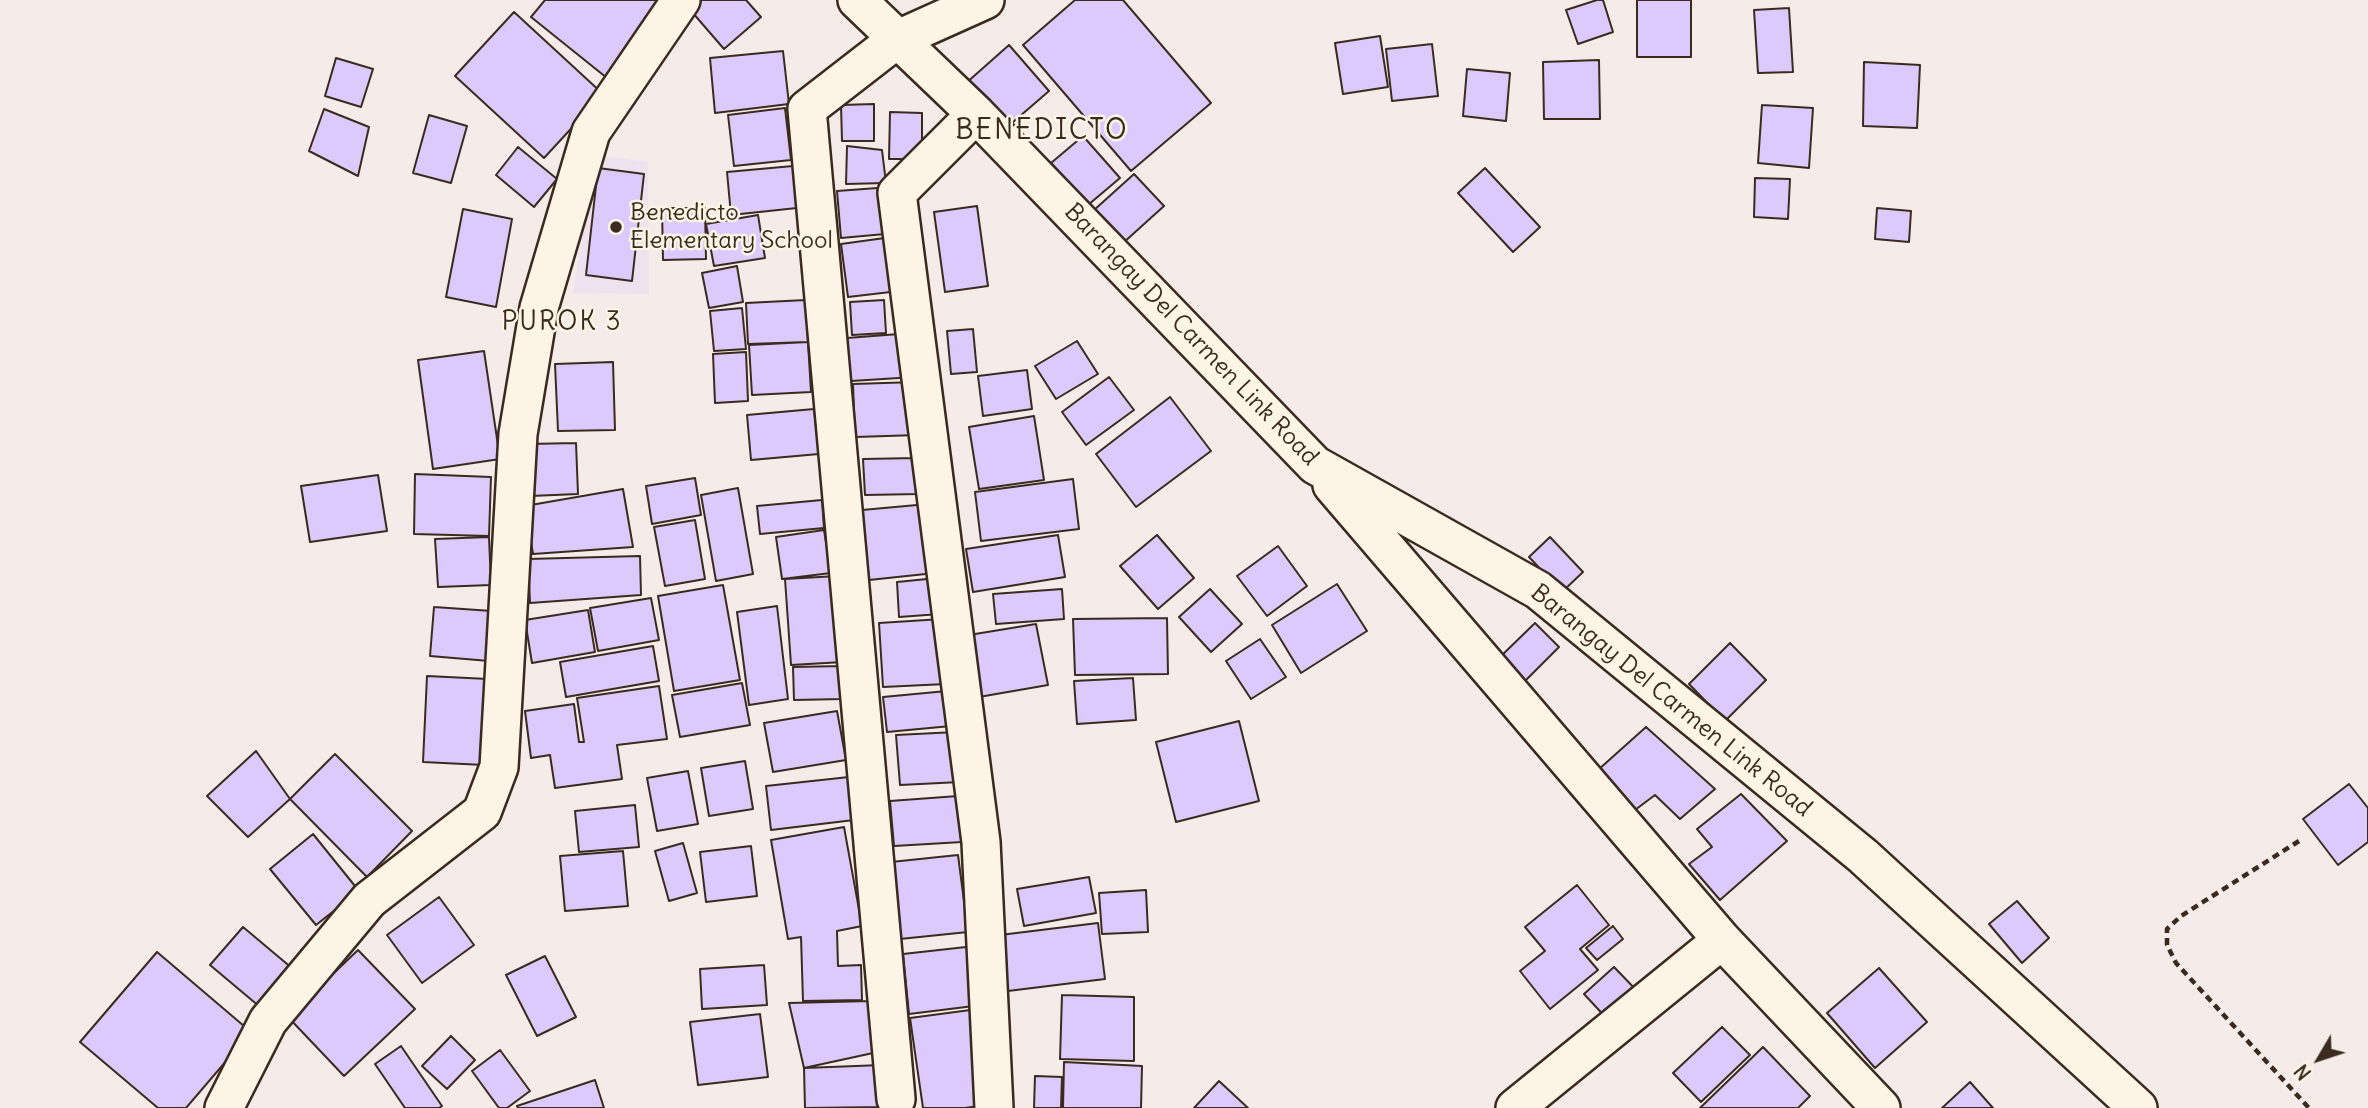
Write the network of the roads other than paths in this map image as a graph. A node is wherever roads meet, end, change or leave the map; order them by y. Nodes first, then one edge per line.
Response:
1 (681, 0) edge
2 (857, 0) edge
3 (985, 0) edge
4 (896, 40) junction
5 (976, 114) junction
6 (1315, 465) junction
7 (1722, 940) junction
8 (896, 1099) dead end
9 (224, 1108) edge
10 (994, 1108) edge
11 (1515, 1108) edge
12 (1881, 1108) edge
13 (2138, 1108) edge

1 - 9 street
2 - 4 street, Barangay Del Carmen Link Road
3 - 4 street
4 - 5 street, Barangay Del Carmen Link Road
4 - 8 street
5 - 6 street, Barangay Del Carmen Link Road
5 - 10 street
6 - 7 street
6 - 13 street, Barangay Del Carmen Link Road
7 - 11 street
7 - 12 street

